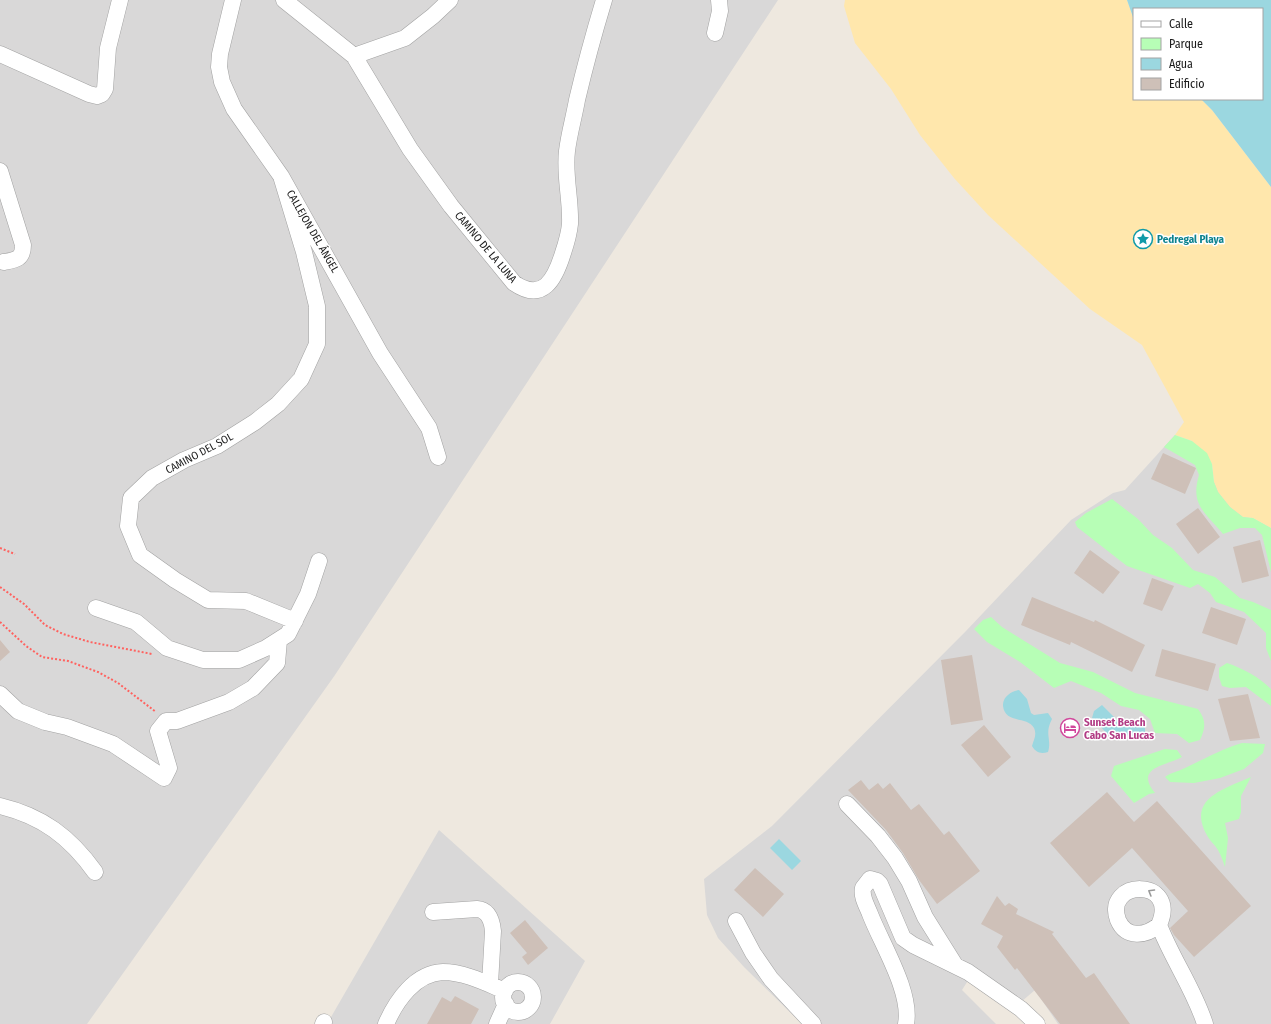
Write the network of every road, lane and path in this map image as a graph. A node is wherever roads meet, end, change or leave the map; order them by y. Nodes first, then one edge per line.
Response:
1 (120, 0) edge
2 (233, 0) edge
3 (284, 0) edge
4 (450, 0) edge
5 (604, 0) edge
6 (719, 0) edge
7 (715, 34) dead end
8 (0, 54) edge
9 (354, 56) junction
10 (0, 171) edge
11 (281, 176) junction
12 (1, 264) edge
13 (438, 457) dead end
14 (0, 548) edge
15 (15, 554) dead end
16 (319, 561) dead end
17 (0, 587) edge
18 (96, 608) dead end
19 (295, 621) junction
20 (0, 622) edge
21 (279, 640) junction
22 (152, 654) dead end
23 (0, 694) edge
24 (166, 721) junction
25 (847, 804) dead end
26 (0, 806) edge
27 (95, 872) dead end
28 (433, 912) dead end
29 (736, 921) dead end
30 (1159, 925) dead end
31 (955, 965) junction
32 (490, 984) junction
33 (505, 998) junction
34 (518, 1018) edge
35 (386, 1024) edge
36 (497, 1024) edge
37 (813, 1024) edge
38 (906, 1024) edge
39 (1037, 1024) edge
40 (1205, 1024) edge

1 - 8 street
2 - 11 street, CALLEJON DEL ÁNGEL
3 - 9 street
4 - 9 street
5 - 9 street, CAMINO DE LA LUNA
6 - 7 street
10 - 12 street
11 - 13 street, CALLEJON DEL ÁNGEL
11 - 19 street, CAMINO DEL SOL
14 - 15 path
16 - 19 street
17 - 22 path
18 - 21 street
19 - 21 street
20 - 24 path
21 - 24 street
23 - 24 street
25 - 31 street
26 - 27 street
28 - 32 street
29 - 37 street
30 - 40 street
31 - 38 street
31 - 39 street
32 - 33 street
32 - 35 street
33 - 34 street
33 - 34 street
33 - 36 street

